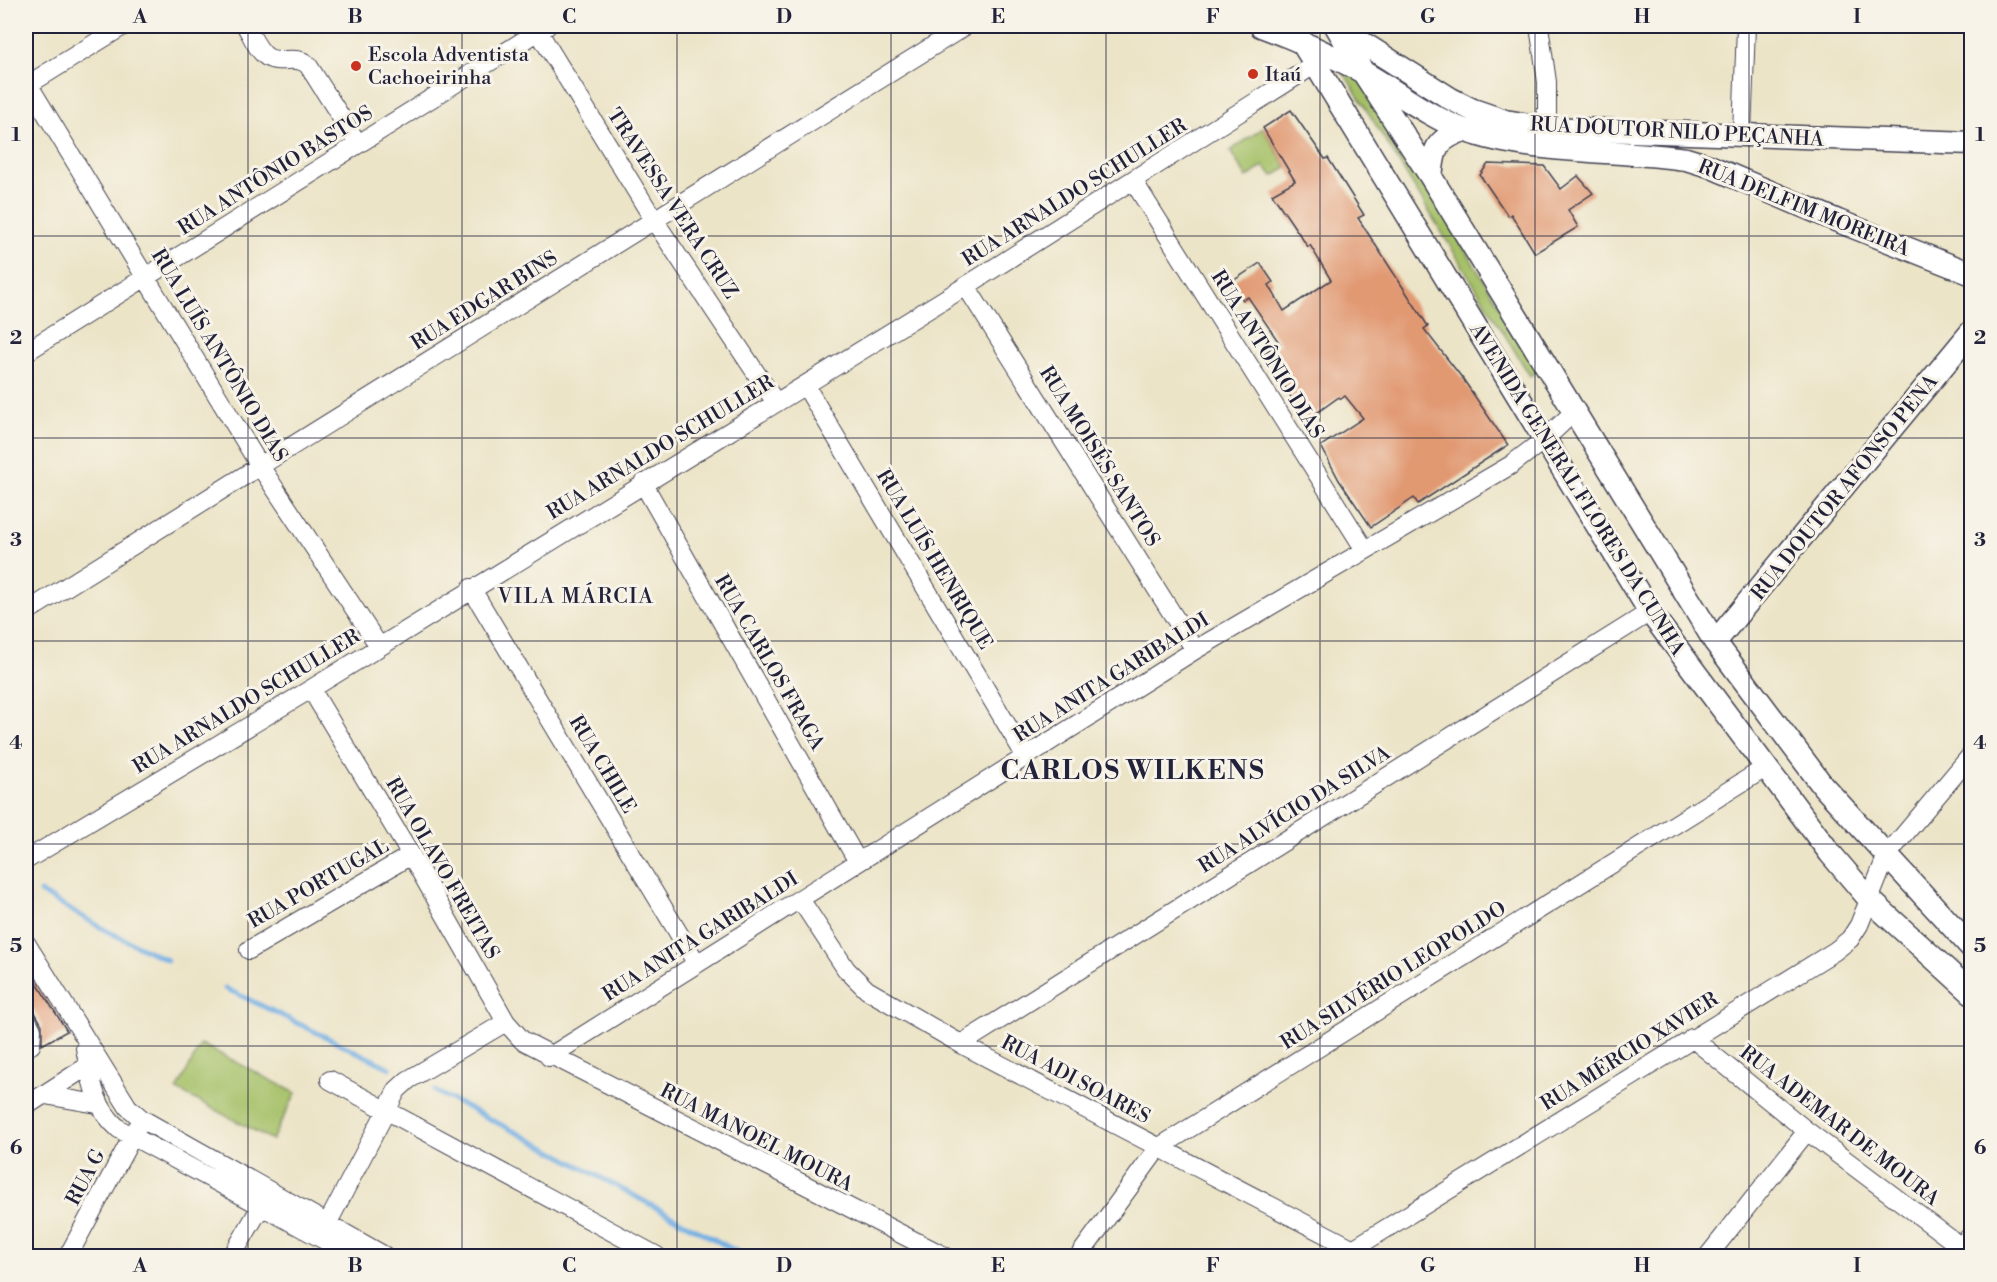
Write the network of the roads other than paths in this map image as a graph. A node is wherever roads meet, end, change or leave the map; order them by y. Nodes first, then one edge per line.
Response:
1 (123, 26) edge
2 (246, 26) edge
3 (965, 26) edge
4 (1262, 26) edge
5 (1336, 26) edge
6 (1539, 26) edge
7 (1746, 26) edge
8 (540, 27) edge
9 (1296, 33) edge
10 (1314, 65) junction
11 (1362, 72) junction
12 (27, 85) edge
13 (1547, 128) junction
14 (1464, 130) junction
15 (1742, 134) junction
16 (1971, 143) edge
17 (358, 144) junction
18 (1431, 177) junction
19 (1134, 182) junction
20 (654, 220) junction
21 (1971, 274) edge
22 (145, 277) junction
23 (966, 286) junction
24 (1971, 331) edge
25 (26, 352) edge
26 (805, 385) junction
27 (776, 403) junction
28 (1574, 412) junction
29 (1545, 439) junction
30 (260, 466) junction
31 (643, 483) junction
32 (1365, 550) junction
33 (471, 588) junction
34 (26, 612) edge
35 (1650, 612) junction
36 (1715, 642) junction
37 (379, 646) junction
38 (1196, 650) junction
39 (311, 689) junction
40 (1971, 754) edge
41 (1026, 756) junction
42 (1765, 768) junction
43 (411, 855) junction
44 (1887, 855) junction
45 (26, 860) edge
46 (858, 862) junction
47 (800, 899) junction
48 (1870, 900) junction
49 (26, 943) edge
50 (1971, 948) edge
51 (249, 950) dead end
52 (697, 964) junction
53 (1971, 993) edge
54 (26, 1018) edge
55 (506, 1022) junction
56 (1692, 1038) junction
57 (961, 1044) junction
58 (26, 1048) edge
59 (549, 1057) junction
60 (93, 1063) junction
61 (330, 1080) dead end
62 (45, 1095) junction
63 (97, 1104) junction
64 (26, 1106) edge
65 (386, 1107) junction
66 (142, 1119) junction
67 (1807, 1131) junction
68 (132, 1138) junction
69 (1158, 1148) junction
70 (266, 1198) junction
71 (324, 1231) junction
72 (1962, 1246) edge
73 (1360, 1253) edge
74 (68, 1257) edge
75 (232, 1257) edge
76 (354, 1257) edge
77 (385, 1257) edge
78 (657, 1257) edge
79 (944, 1257) edge
80 (1079, 1257) edge
81 (1708, 1257) edge

1 - 12 street
2 - 17 street
3 - 20 street, RUA EDGAR BINS
4 - 9 main road, RUA DELFIM MOREIRA
5 - 11 main road, AVENIDA GENERAL FLORES DA CUNHA
5 - 13 main road, RUA DOUTOR NILO PEÇANHA
6 - 13 street
7 - 15 street
8 - 17 street, RUA ANTÔNIO BASTOS
8 - 20 street, TRAVESSA VERA CRUZ
9 - 10 main road, AVENIDA GENERAL FLORES DA CUNHA
9 - 11 main road, RUA DELFIM MOREIRA
10 - 19 street, RUA ARNALDO SCHULLER
10 - 29 main road, AVENIDA GENERAL FLORES DA CUNHA
11 - 14 main road, RUA DELFIM MOREIRA
11 - 18 main road, AVENIDA GENERAL FLORES DA CUNHA
12 - 22 street, RUA LUÍS ANTÔNIO DIAS
13 - 15 main road, RUA DOUTOR NILO PEÇANHA
14 - 18 main road
14 - 21 main road, RUA DELFIM MOREIRA
15 - 16 main road, RUA DOUTOR NILO PEÇANHA
17 - 22 street, RUA ANTÔNIO BASTOS
18 - 28 main road, AVENIDA GENERAL FLORES DA CUNHA
19 - 23 street, RUA ARNALDO SCHULLER
19 - 32 street, RUA ANTÔNIO DIAS
20 - 27 street, TRAVESSA VERA CRUZ
20 - 30 street, RUA EDGAR BINS
22 - 25 street, RUA ANTÔNIO BASTOS
22 - 30 street, RUA LUÍS ANTÔNIO DIAS
23 - 26 street, RUA ARNALDO SCHULLER
23 - 38 street, RUA MOISÉS SANTOS
24 - 36 main road, RUA DOUTOR AFONSO PENA
26 - 27 street, RUA ARNALDO SCHULLER
26 - 41 street, RUA LUÍS HENRIQUE
27 - 31 street, RUA ARNALDO SCHULLER
28 - 29 street, RUA ANITA GARIBALDI
28 - 36 main road, AVENIDA GENERAL FLORES DA CUNHA
29 - 32 street, RUA ANITA GARIBALDI
29 - 35 main road, AVENIDA GENERAL FLORES DA CUNHA
30 - 34 street, RUA EDGAR BINS
30 - 37 street, RUA LUÍS ANTÔNIO DIAS
31 - 33 street, RUA ARNALDO SCHULLER
31 - 46 street, RUA CARLOS FRAGA
32 - 38 street, RUA ANITA GARIBALDI
33 - 37 street, RUA ARNALDO SCHULLER
33 - 52 street, RUA CHILE
35 - 42 main road, AVENIDA GENERAL FLORES DA CUNHA
35 - 57 street, RUA ALVÍCIO DA SILVA
36 - 44 main road, AVENIDA GENERAL FLORES DA CUNHA
37 - 39 street, RUA ARNALDO SCHULLER
38 - 41 street, RUA ANITA GARIBALDI
39 - 43 street, RUA OLAVO FREITAS
39 - 45 street, RUA ARNALDO SCHULLER
40 - 44 street, RUA MÉRCIO XAVIER
41 - 46 street, RUA ANITA GARIBALDI
42 - 48 main road, AVENIDA GENERAL FLORES DA CUNHA
42 - 69 street, RUA SILVÉRIO LEOPOLDO
43 - 51 street, RUA PORTUGAL
43 - 55 street, RUA OLAVO FREITAS
44 - 48 street, RUA MÉRCIO XAVIER
44 - 50 main road, AVENIDA GENERAL FLORES DA CUNHA
46 - 47 street, RUA ANITA GARIBALDI
47 - 52 street, RUA ANITA GARIBALDI
47 - 57 street, RUA ADI SOARES
48 - 53 main road, AVENIDA GENERAL FLORES DA CUNHA
48 - 56 street, RUA MÉRCIO XAVIER
49 - 60 street
52 - 59 street, RUA ANITA GARIBALDI
54 - 58 street
55 - 59 street, RUA OLAVO FREITAS
55 - 65 street
56 - 67 street, RUA ADEMAR DE MOURA
56 - 73 street, RUA MÉRCIO XAVIER
57 - 69 street, RUA ADI SOARES
59 - 79 street, RUA MANOEL MOURA
60 - 62 street
60 - 63 street
60 - 66 street
61 - 65 street
62 - 63 street
62 - 64 street
63 - 68 street
65 - 71 street
65 - 78 street
66 - 68 street, RUA G
66 - 70 street
67 - 72 street, RUA ADEMAR DE MOURA
67 - 81 street
68 - 70 street
68 - 74 street, RUA G
69 - 73 street, RUA ADI SOARES
69 - 80 street, RUA SILVÉRIO LEOPOLDO
70 - 71 street
70 - 75 street
71 - 76 street
71 - 77 street

